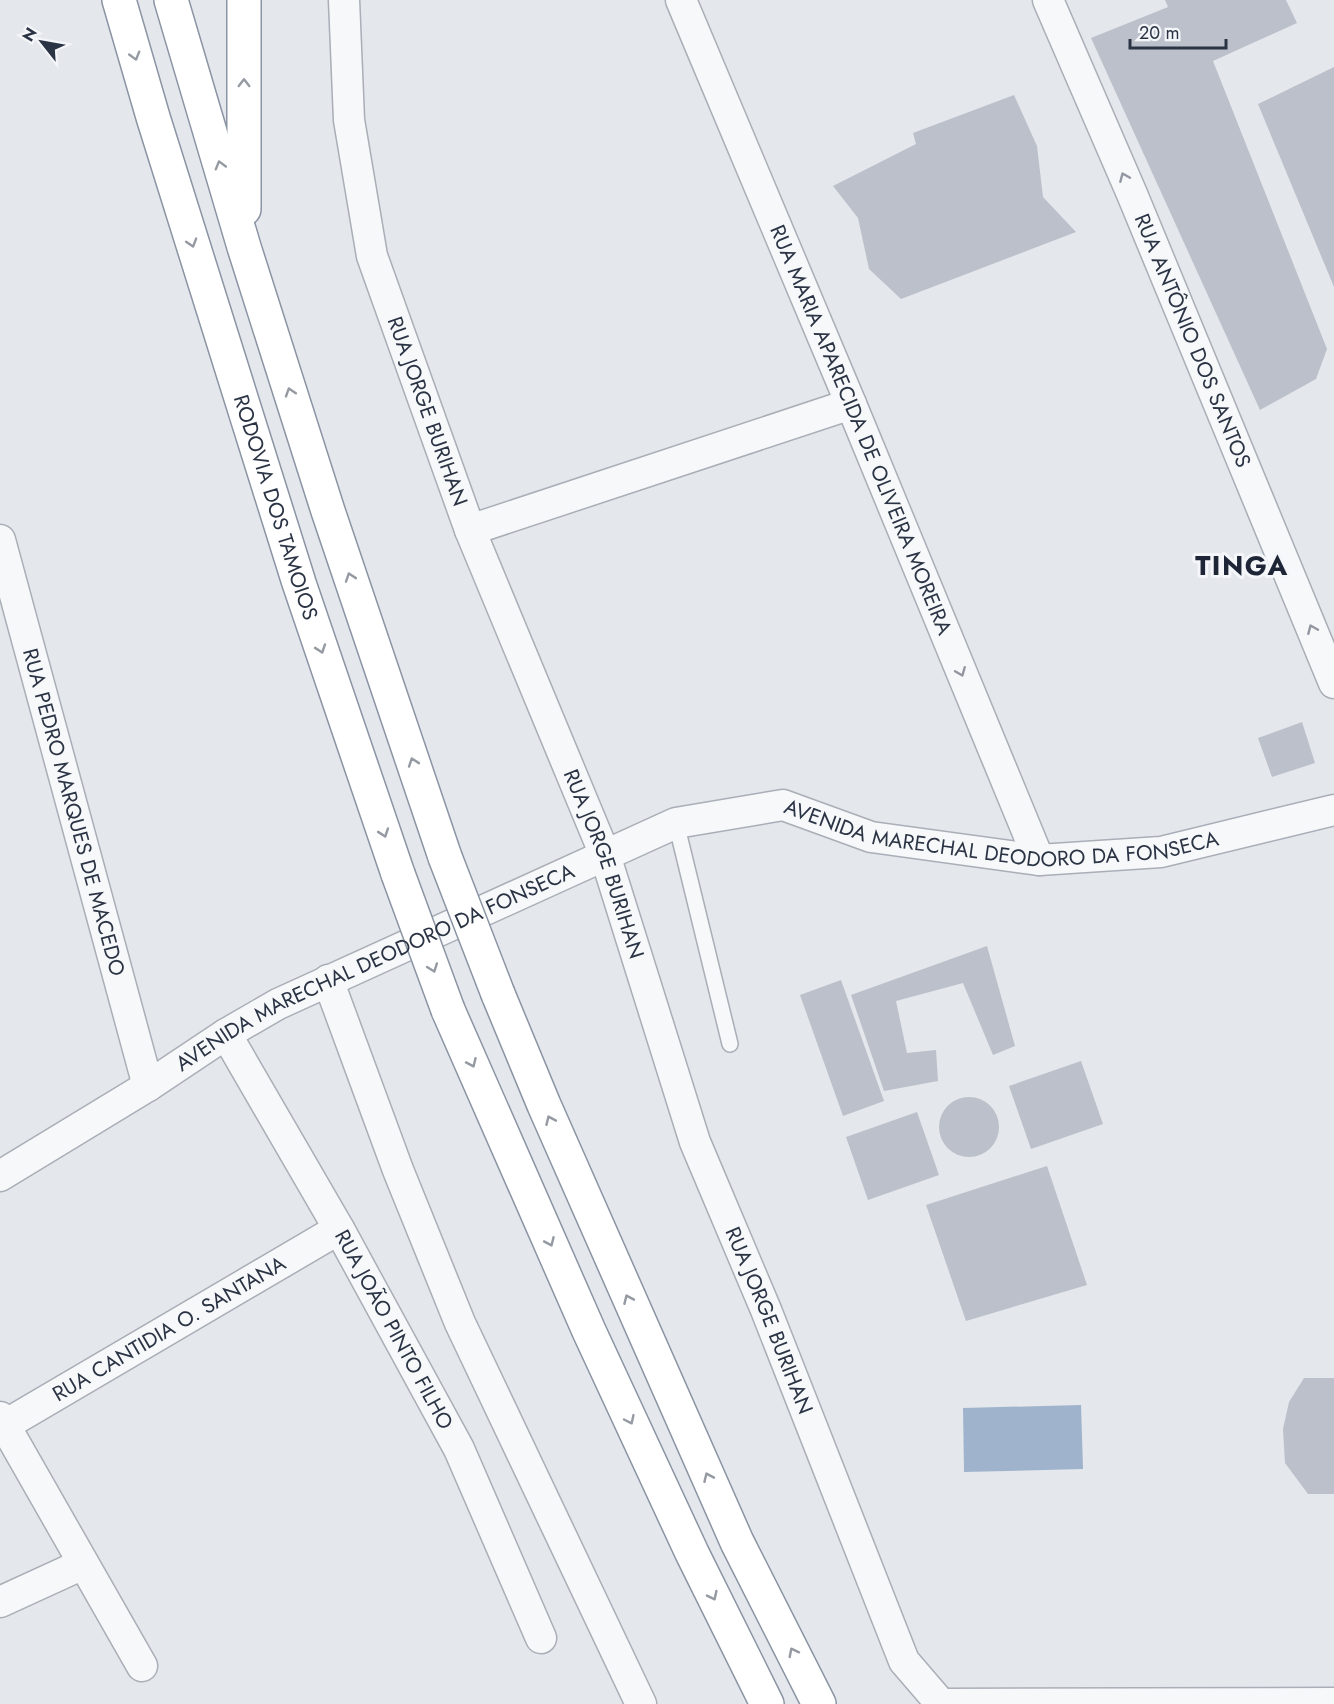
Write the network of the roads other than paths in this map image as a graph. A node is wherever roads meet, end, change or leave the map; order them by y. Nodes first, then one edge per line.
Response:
1 (119, 0) edge
2 (171, 0) edge
3 (244, 0) edge
4 (344, 0) edge
5 (681, 0) edge
6 (1048, 0) edge
7 (244, 247) junction
8 (851, 404) junction
9 (470, 530) junction
10 (0, 540) edge
11 (1334, 683) edge
12 (1334, 810) edge
13 (676, 823) junction
14 (605, 855) junction
15 (1039, 860) junction
16 (328, 980) junction
17 (226, 1034) junction
18 (730, 1044) dead end
19 (148, 1086) junction
20 (0, 1176) edge
21 (339, 1229) junction
22 (2, 1424) edge
23 (83, 1563) junction
24 (0, 1602) edge
25 (541, 1638) dead end
26 (142, 1666) dead end
27 (1334, 1703) edge
28 (641, 1704) edge
29 (767, 1704) edge
30 (819, 1704) edge
31 (941, 1704) edge

1 -> 29 highway, RODOVIA DOS TAMOIOS, bridge
7 -> 2 highway
7 -> 3 highway
4 - 9 street, RUA JORGE BURIHAN
5 - 8 street, RUA MARIA APARECIDA DE OLIVEIRA MOREIRA
11 -> 6 street, RUA ANTÔNIO DOS SANTOS
30 -> 7 highway, bridge
8 - 9 street
8 -> 15 street, RUA MARIA APARECIDA DE OLIVEIRA MOREIRA
9 - 14 street, RUA JORGE BURIHAN
10 - 19 street, RUA PEDRO MARQUES DE MACEDO
12 - 15 street, AVENIDA MARECHAL DEODORO DA FONSECA
13 - 14 street, AVENIDA MARECHAL DEODORO DA FONSECA
13 - 15 street, AVENIDA MARECHAL DEODORO DA FONSECA
13 - 18 lane
14 - 16 street, AVENIDA MARECHAL DEODORO DA FONSECA
14 - 31 street, RUA JORGE BURIHAN
16 - 17 street, AVENIDA MARECHAL DEODORO DA FONSECA
16 - 28 street
17 - 19 street, AVENIDA MARECHAL DEODORO DA FONSECA
17 - 21 street, RUA JOÃO PINTO FILHO
19 - 20 street, AVENIDA MARECHAL DEODORO DA FONSECA
21 - 22 street, RUA CANTIDIA O. SANTANA
21 - 25 street, RUA JOÃO PINTO FILHO
22 - 23 street
23 - 24 street
23 - 26 street
27 - 31 street

